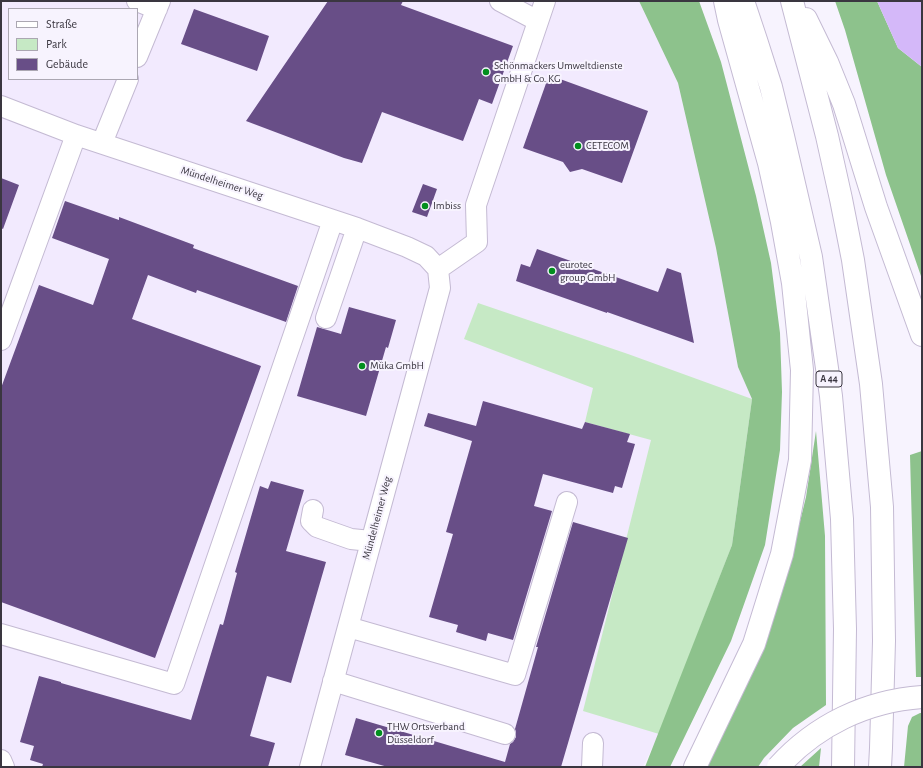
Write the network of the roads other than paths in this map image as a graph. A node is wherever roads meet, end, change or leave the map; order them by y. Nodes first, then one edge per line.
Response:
1 (137, 1) edge
2 (500, 1) edge
3 (545, 1) edge
4 (725, 1) edge
5 (743, 1) edge
6 (792, 1) edge
7 (796, 1) edge
8 (158, 5) edge
9 (538, 21) junction
10 (138, 55) edge
11 (128, 80) edge
12 (1, 106) edge
13 (76, 135) junction
14 (102, 144) junction
15 (333, 220) junction
16 (357, 228) junction
17 (438, 269) junction
18 (326, 318) dead end
19 (922, 335) edge
20 (2, 336) edge
21 (567, 502) dead end
22 (313, 510) dead end
23 (371, 541) junction
24 (348, 626) junction
25 (1, 634) edge
26 (333, 682) junction
27 (922, 697) edge
28 (505, 734) dead end
29 (593, 743) dead end
30 (1, 760) edge
31 (4, 767) edge
32 (310, 767) edge
33 (592, 767) edge
34 (695, 767) edge
35 (778, 767) edge
36 (844, 767) edge
37 (880, 767) edge

1 - 8 street
2 - 9 street
3 - 9 street
4 - 34 highway
5 - 36 highway, A 44
6 - 37 highway
7 - 19 highway
8 - 10 street
9 - 17 street
11 - 14 street
12 - 13 street, Mündelheimer Weg
13 - 14 street, Mündelheimer Weg
13 - 20 street
14 - 15 street, Mündelheimer Weg
15 - 16 street, Mündelheimer Weg
15 - 25 street
16 - 17 street, Mündelheimer Weg
16 - 18 street
17 - 23 street, Mündelheimer Weg
21 - 24 street
22 - 23 street
23 - 24 street, Mündelheimer Weg
24 - 26 street, Mündelheimer Weg
26 - 28 street
26 - 32 street, Mündelheimer Weg
27 - 35 highway, bridge
29 - 33 street
30 - 31 street

